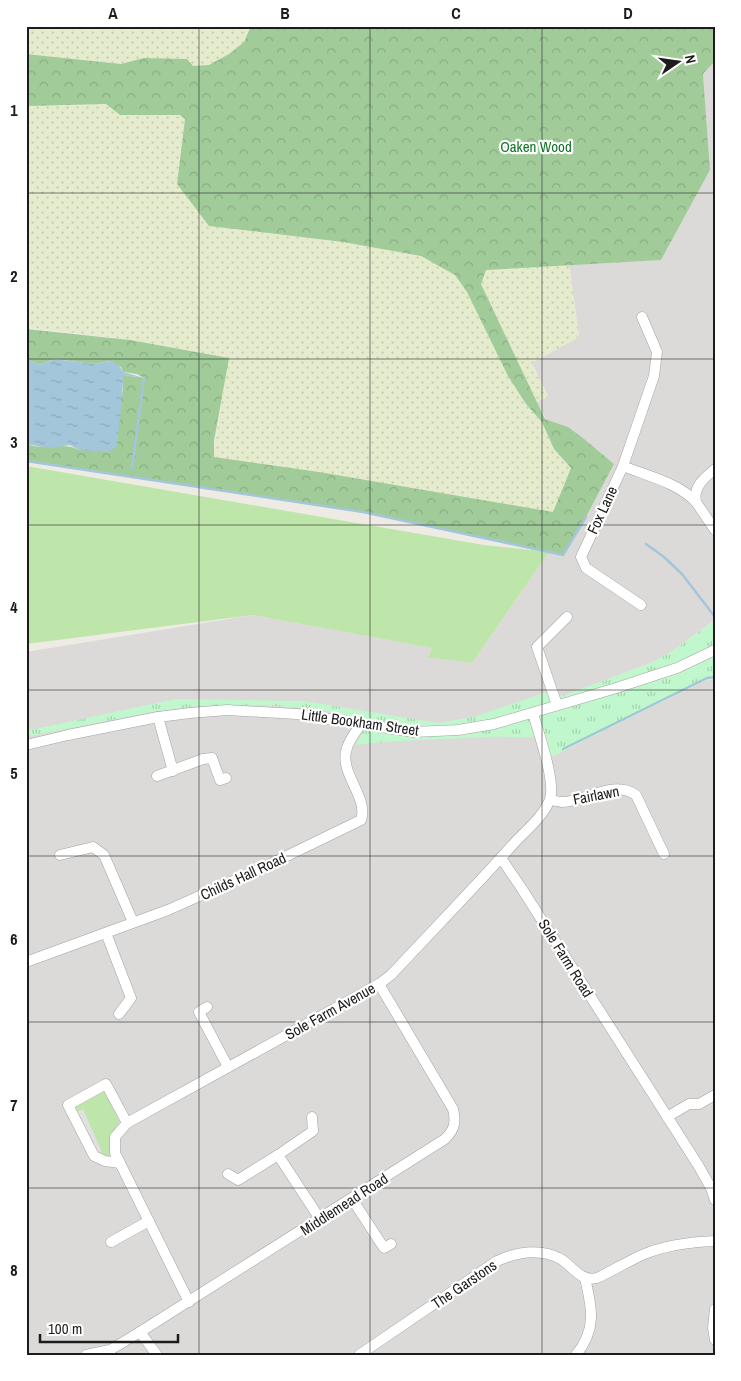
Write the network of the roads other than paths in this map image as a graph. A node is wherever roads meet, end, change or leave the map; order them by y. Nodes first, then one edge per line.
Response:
1 (642, 317) dead end
2 (623, 466) junction
3 (715, 469) edge
4 (696, 502) junction
5 (715, 530) edge
6 (641, 605) dead end
7 (567, 617) dead end
8 (714, 653) edge
9 (557, 706) junction
10 (533, 713) junction
11 (158, 717) junction
12 (360, 724) junction
13 (26, 745) edge
14 (173, 771) junction
15 (156, 776) dead end
16 (226, 778) dead end
17 (550, 800) junction
18 (664, 854) dead end
19 (60, 855) dead end
20 (501, 858) junction
21 (133, 922) junction
22 (106, 933) junction
23 (26, 962) edge
24 (379, 984) junction
25 (207, 1007) dead end
26 (119, 1014) dead end
27 (228, 1067) junction
28 (715, 1095) edge
29 (312, 1117) dead end
30 (667, 1117) junction
31 (127, 1123) junction
32 (278, 1155) junction
33 (120, 1162) junction
34 (228, 1174) dead end
35 (352, 1199) junction
36 (715, 1200) edge
37 (320, 1219) junction
38 (149, 1221) junction
39 (715, 1241) edge
40 (111, 1242) dead end
41 (391, 1244) dead end
42 (586, 1278) junction
43 (189, 1302) junction
44 (715, 1309) edge
45 (140, 1332) junction
46 (715, 1340) edge
47 (86, 1355) edge
48 (157, 1355) edge
49 (360, 1355) edge
50 (576, 1355) edge

1 - 2 street, Fox Lane
2 - 4 street
2 - 6 street, Fox Lane
3 - 4 street
4 - 5 street
7 - 9 street
8 - 9 street, Little Bookham Street
9 - 10 street, Little Bookham Street
10 - 12 street, Little Bookham Street
10 - 17 street
11 - 12 street, Little Bookham Street
11 - 13 street, Little Bookham Street
11 - 14 street
12 - 21 street, Childs Hall Road
14 - 15 street
14 - 16 street
17 - 18 street, Fairlawn
17 - 20 street
19 - 21 street
20 - 24 street, Sole Farm Avenue
20 - 30 street, Sole Farm Road
21 - 22 street, Childs Hall Road
22 - 23 street, Childs Hall Road
22 - 26 street
24 - 27 street, Sole Farm Avenue
24 - 35 street, Middlemead Road
25 - 27 street
27 - 31 street, Sole Farm Avenue
28 - 30 street
29 - 32 street
30 - 36 street, Sole Farm Road
31 - 33 street
31 - 33 street
32 - 34 street
32 - 37 street
33 - 38 street
35 - 37 street, Middlemead Road
35 - 41 street
37 - 43 street, Middlemead Road
38 - 40 street
38 - 43 street
39 - 42 street
42 - 49 street, The Garstons
42 - 50 street
43 - 45 street, Middlemead Road
44 - 46 street
45 - 47 street, Middlemead Road
45 - 48 street

